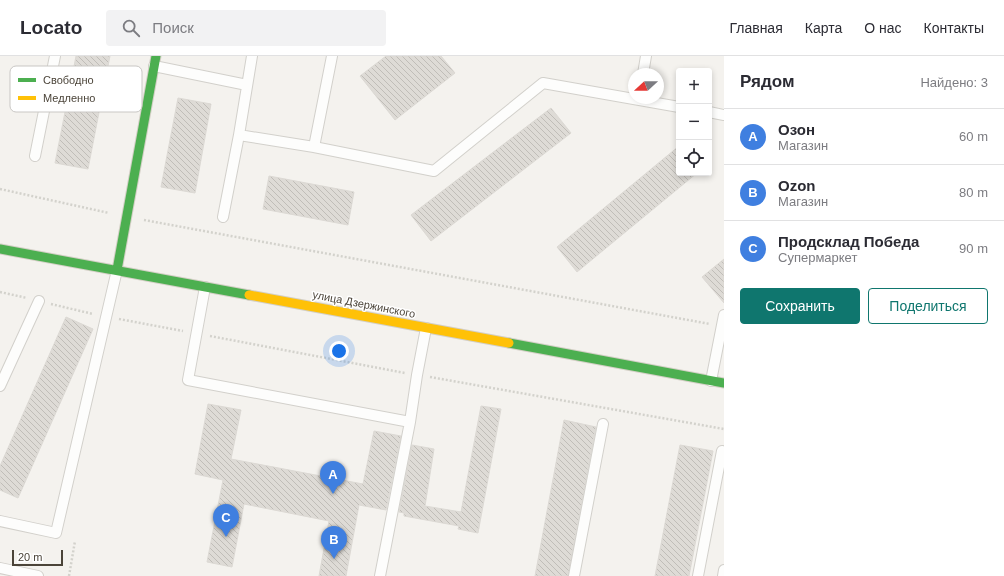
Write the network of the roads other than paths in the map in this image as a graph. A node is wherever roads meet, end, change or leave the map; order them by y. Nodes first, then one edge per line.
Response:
1 (55, 56) edge
2 (252, 56) edge
3 (332, 56) edge
4 (646, 56) edge
5 (155, 61) edge
6 (53, 66) edge
7 (644, 68) edge
8 (247, 85) junction
9 (628, 97) edge
10 (664, 104) edge
11 (676, 106) edge
12 (44, 112) edge
13 (712, 113) edge
14 (724, 115) edge
15 (239, 135) junction
16 (314, 147) junction
17 (35, 156) dead end
18 (223, 217) dead end
19 (0, 249) edge
20 (117, 270) junction
21 (205, 287) junction
22 (38, 301) dead end
23 (724, 315) edge
24 (426, 328) junction
25 (711, 381) junction
26 (724, 383) edge
27 (0, 386) edge
28 (410, 422) junction
29 (603, 424) dead end
30 (722, 452) dead end
31 (0, 521) edge
32 (0, 568) edge
33 (724, 570) edge
34 (38, 576) edge
35 (380, 576) edge
36 (574, 576) edge
37 (698, 576) edge
38 (723, 576) edge

1 - 6 lane
2 - 8 lane
3 - 16 lane
4 - 7 lane
5 - 8 lane
5 - 20 main road
8 - 15 lane
9 - 16 lane
10 - 11 lane
12 - 17 lane
13 - 14 lane
15 - 16 lane
15 - 18 lane
19 - 20 main road, улица Дзержинского
20 - 21 main road, улица Дзержинского
20 - 31 lane
21 - 24 main road, улица Дзержинского
21 - 28 lane
22 - 27 lane
23 - 25 lane
24 - 25 main road, улица Дзержинского
24 - 28 lane
25 - 26 main road, улица Дзержинского
28 - 35 lane
29 - 36 lane
30 - 37 lane
32 - 34 lane
33 - 38 lane

